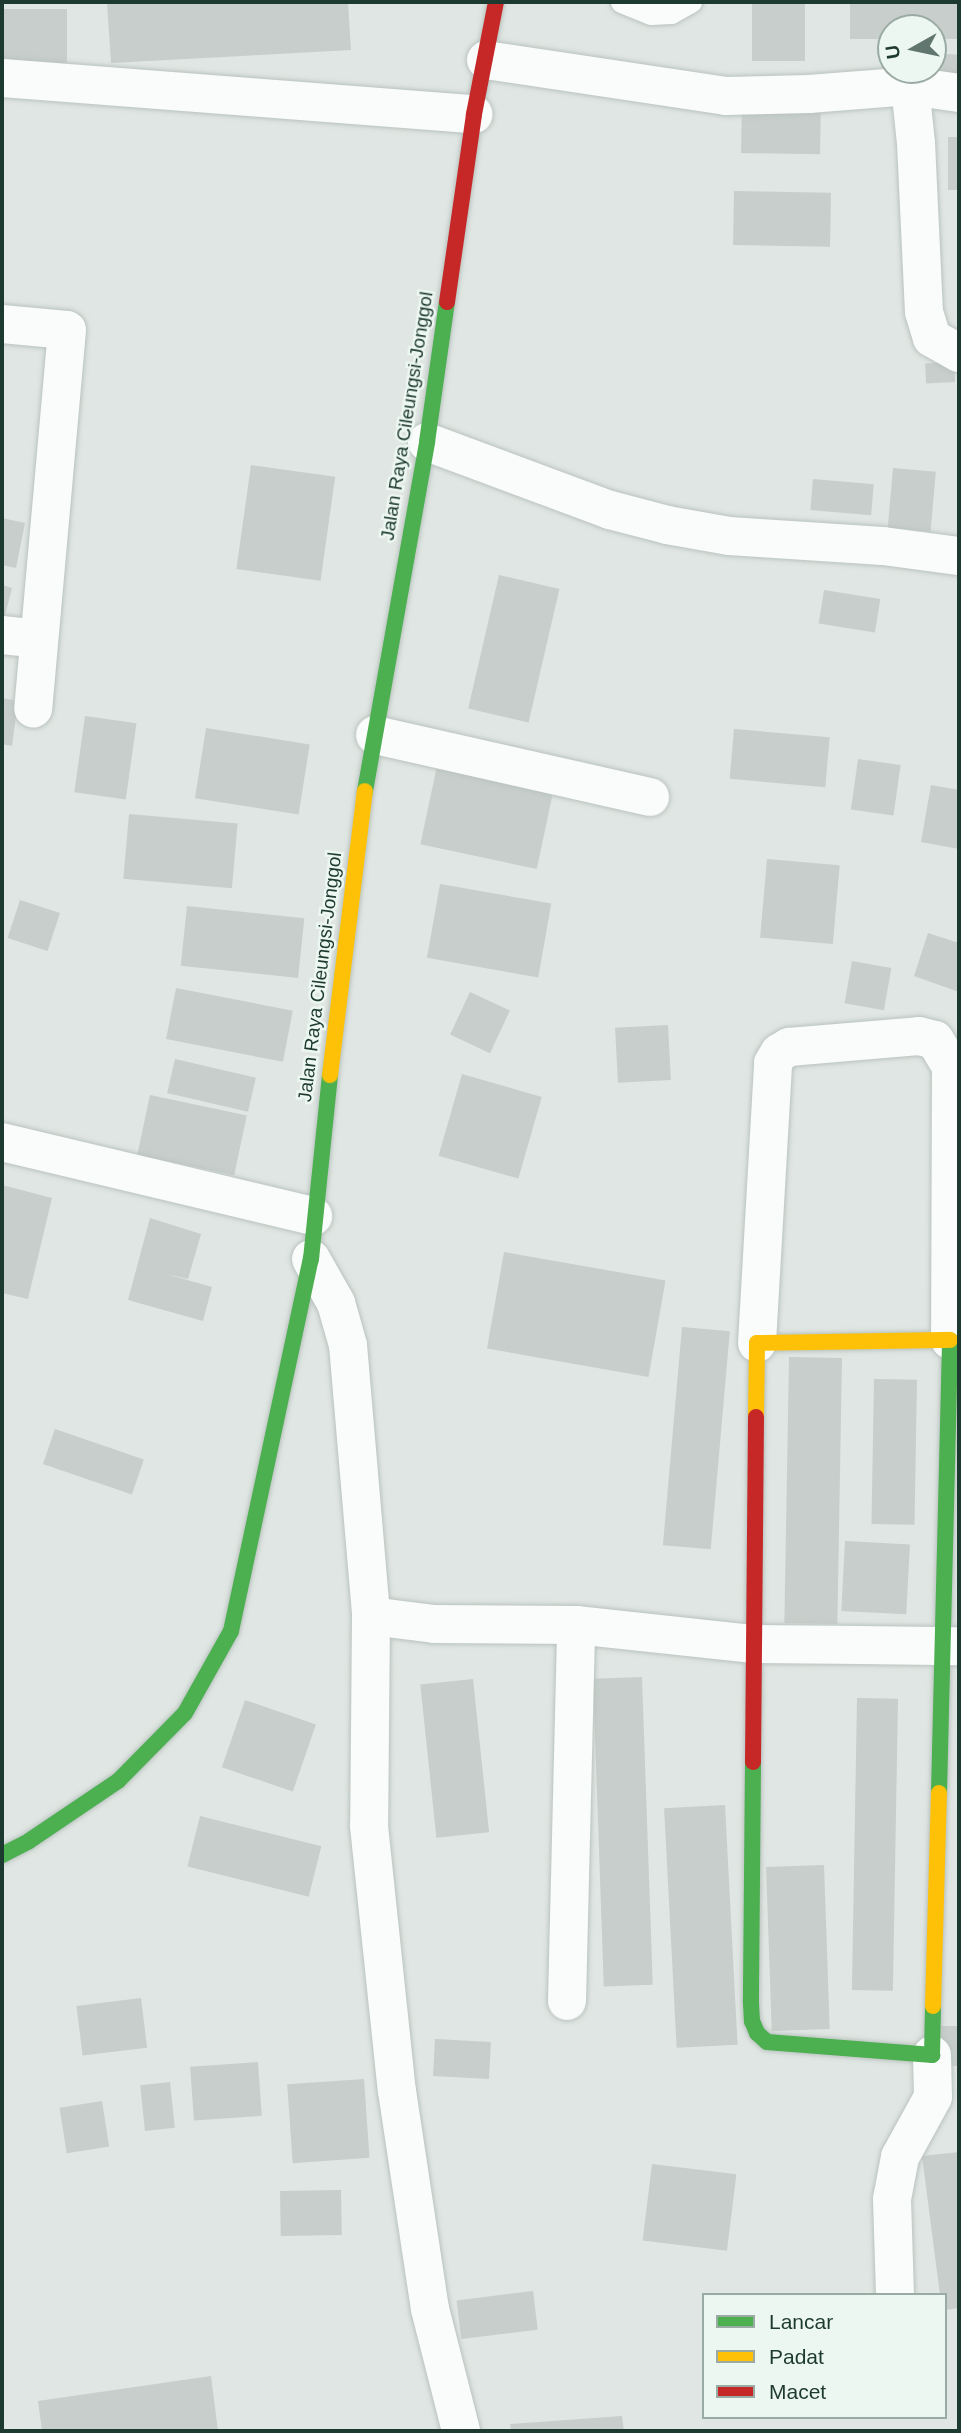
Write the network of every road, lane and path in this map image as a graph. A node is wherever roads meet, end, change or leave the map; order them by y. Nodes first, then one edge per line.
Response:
1 (496, 2) edge
2 (621, 2) edge
3 (691, 2) edge
4 (486, 60) junction
5 (2, 78) edge
6 (910, 86) junction
7 (959, 93) edge
8 (474, 114) junction
9 (2, 324) edge
10 (959, 353) edge
11 (427, 442) junction
12 (959, 556) edge
13 (2, 635) edge
14 (39, 639) junction
15 (33, 708) dead end
16 (374, 734) junction
17 (650, 797) dead end
18 (2, 1143) edge
19 (313, 1216) junction
20 (311, 1259) junction
21 (950, 1340) junction
22 (757, 1343) junction
23 (371, 1616) junction
24 (576, 1625) junction
25 (754, 1644) junction
26 (949, 1646) edge
27 (2, 1855) edge
28 (567, 2001) dead end
29 (932, 2055) junction
30 (895, 2293) edge
31 (461, 2431) edge

1 - 4 main road, Jalan Raya Cileungsi-Jonggol
2 - 3 lane
4 - 6 street
4 - 8 main road, Jalan Raya Cileungsi-Jonggol
5 - 8 street
6 - 7 street
6 - 10 street
8 - 11 main road, Jalan Raya Cileungsi-Jonggol
9 - 14 street
11 - 12 street
11 - 16 main road, Jalan Raya Cileungsi-Jonggol
13 - 14 street
14 - 15 street
16 - 17 street
16 - 19 main road, Jalan Raya Cileungsi-Jonggol
18 - 19 street
19 - 20 main road, Jalan Raya Cileungsi-Jonggol
20 - 23 street
20 - 27 main road, Jalan Raya Cileungsi-Jonggol
21 - 22 main road
21 - 22 street
21 - 26 main road
22 - 25 main road
23 - 24 street
23 - 31 street
24 - 25 street
24 - 28 street
25 - 26 street
25 - 29 main road
26 - 29 main road
29 - 30 street

